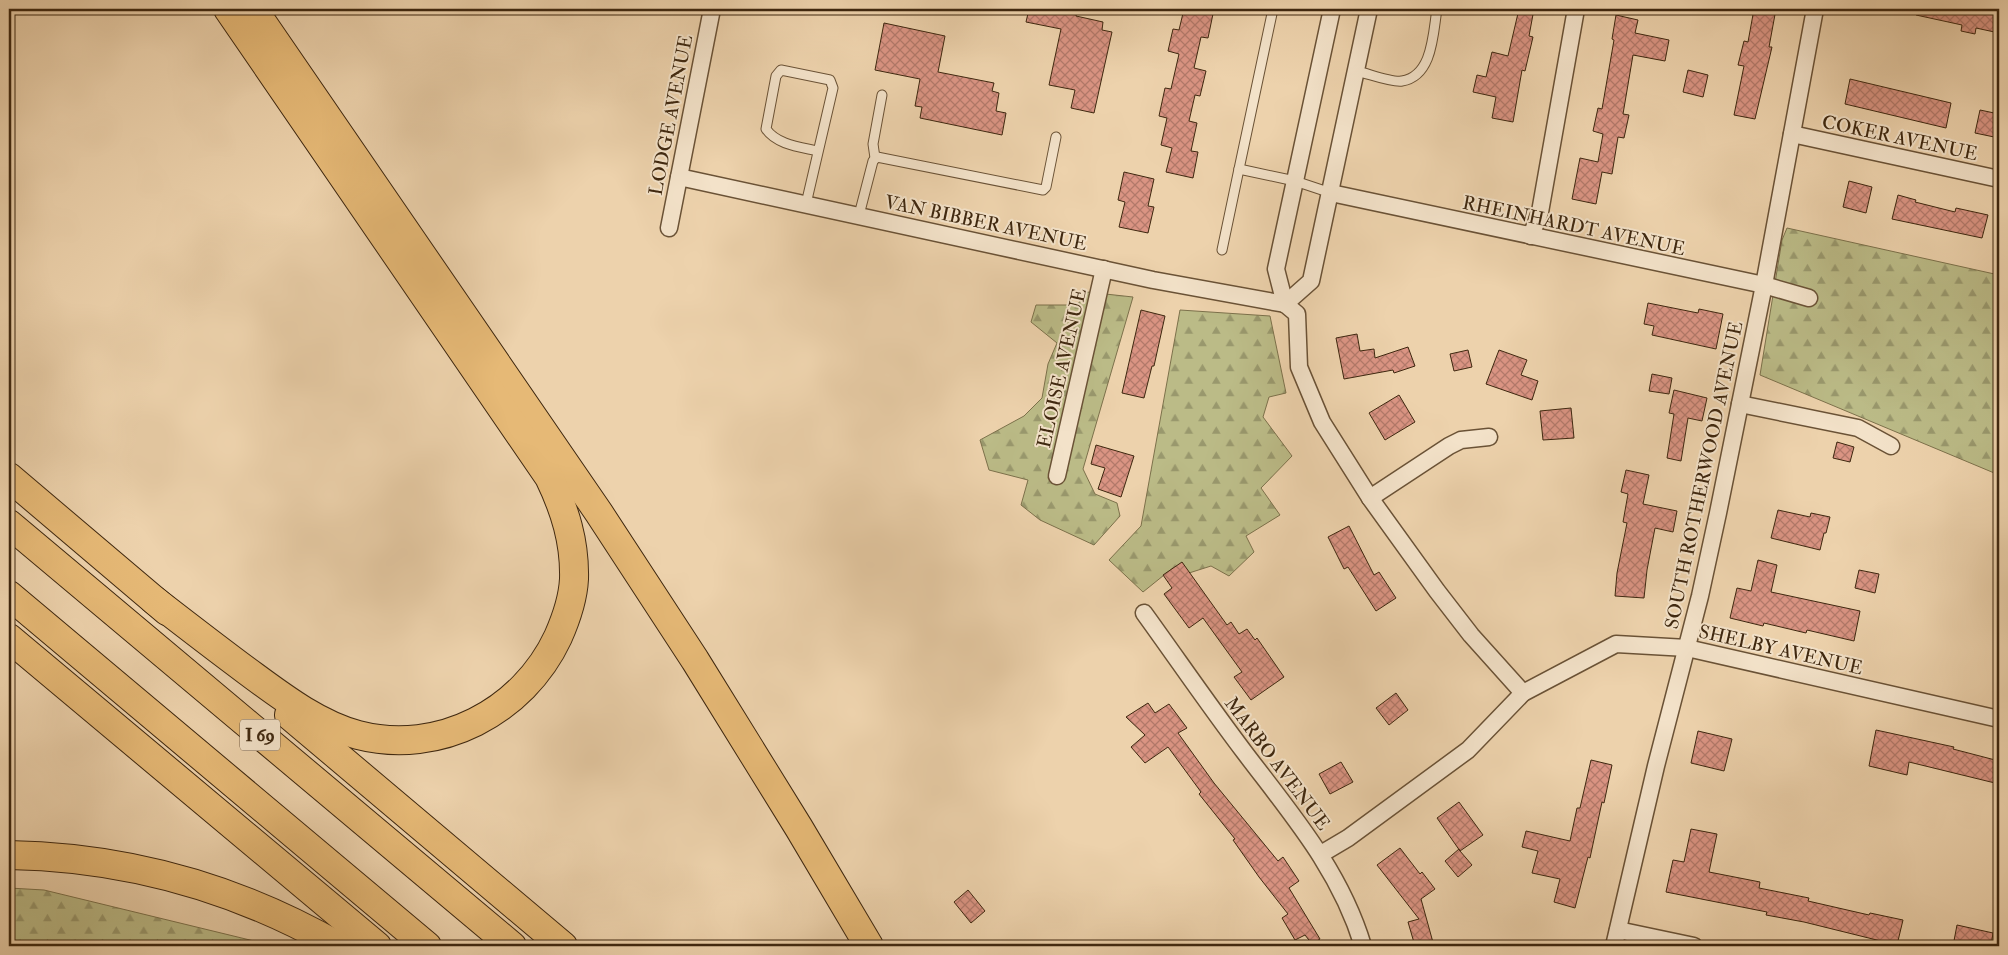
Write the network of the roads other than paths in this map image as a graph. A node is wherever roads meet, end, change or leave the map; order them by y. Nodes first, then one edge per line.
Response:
1 (228, 9) edge
2 (253, 9) edge
3 (712, 9) edge
4 (1273, 9) edge
5 (1332, 9) edge
6 (1369, 9) edge
7 (1437, 9) edge
8 (1576, 9) edge
9 (1815, 9) edge
10 (1356, 71) junction
11 (882, 95) dead end
12 (1792, 134) junction
13 (1056, 137) dead end
14 (818, 151) junction
15 (875, 158) junction
16 (1239, 169) junction
17 (679, 177) junction
18 (1999, 179) edge
19 (1295, 181) junction
20 (1331, 192) junction
21 (806, 204) junction
22 (860, 216) junction
23 (669, 228) dead end
24 (1531, 236) junction
25 (1222, 250) dead end
26 (1104, 269) junction
27 (1764, 285) junction
28 (1809, 298) dead end
29 (1285, 304) junction
30 (1740, 404) junction
31 (1489, 437) dead end
32 (1891, 446) dead end
33 (1057, 476) dead end
34 (9, 477) edge
35 (1370, 498) junction
36 (9, 524) edge
37 (9, 595) edge
38 (154, 600) junction
39 (1144, 613) dead end
40 (9, 638) edge
41 (1686, 648) junction
42 (1523, 693) junction
43 (1999, 719) edge
44 (1321, 854) junction
45 (9, 855) edge
46 (1618, 930) junction
47 (338, 946) edge
48 (377, 946) edge
49 (427, 946) edge
50 (512, 946) edge
51 (563, 946) edge
52 (869, 946) edge
53 (1364, 946) edge
54 (1614, 946) edge
55 (1694, 946) edge

1 - 38 highway
2 - 52 highway
3 - 17 street, LODGE AVENUE
4 - 16 lane
5 - 19 street
6 - 10 street
7 - 10 lane
8 - 24 street
9 - 12 street, SOUTH ROTHERWOOD AVENUE
10 - 20 street
11 - 15 lane
12 - 18 street, COKER AVENUE
12 - 27 street, SOUTH ROTHERWOOD AVENUE
13 - 15 lane
14 - 14 lane
14 - 21 lane
15 - 22 lane
16 - 19 lane
16 - 25 lane
17 - 21 street, VAN BIBBER AVENUE
17 - 23 street, LODGE AVENUE
19 - 20 lane
19 - 29 street
20 - 24 street, RHEINHARDT AVENUE
20 - 29 street
21 - 22 street, VAN BIBBER AVENUE
22 - 26 street, VAN BIBBER AVENUE
24 - 27 street, RHEINHARDT AVENUE
26 - 29 street, VAN BIBBER AVENUE
26 - 33 street, ELOISE AVENUE
27 - 28 street, RHEINHARDT AVENUE
27 - 30 street, SOUTH ROTHERWOOD AVENUE
29 - 35 street
30 - 32 street
30 - 41 street, SOUTH ROTHERWOOD AVENUE
31 - 35 street
34 - 38 highway
35 - 42 street
36 - 50 highway, I 69
37 - 49 highway
38 - 51 highway
39 - 44 street, MARBO AVENUE
40 - 48 highway
41 - 42 street, SHELBY AVENUE
41 - 43 street, SHELBY AVENUE
41 - 46 street, SOUTH ROTHERWOOD AVENUE
42 - 44 street, SHELBY AVENUE
44 - 53 street, MARBO AVENUE
45 - 47 highway
46 - 54 street, SOUTH ROTHERWOOD AVENUE
46 - 55 street

